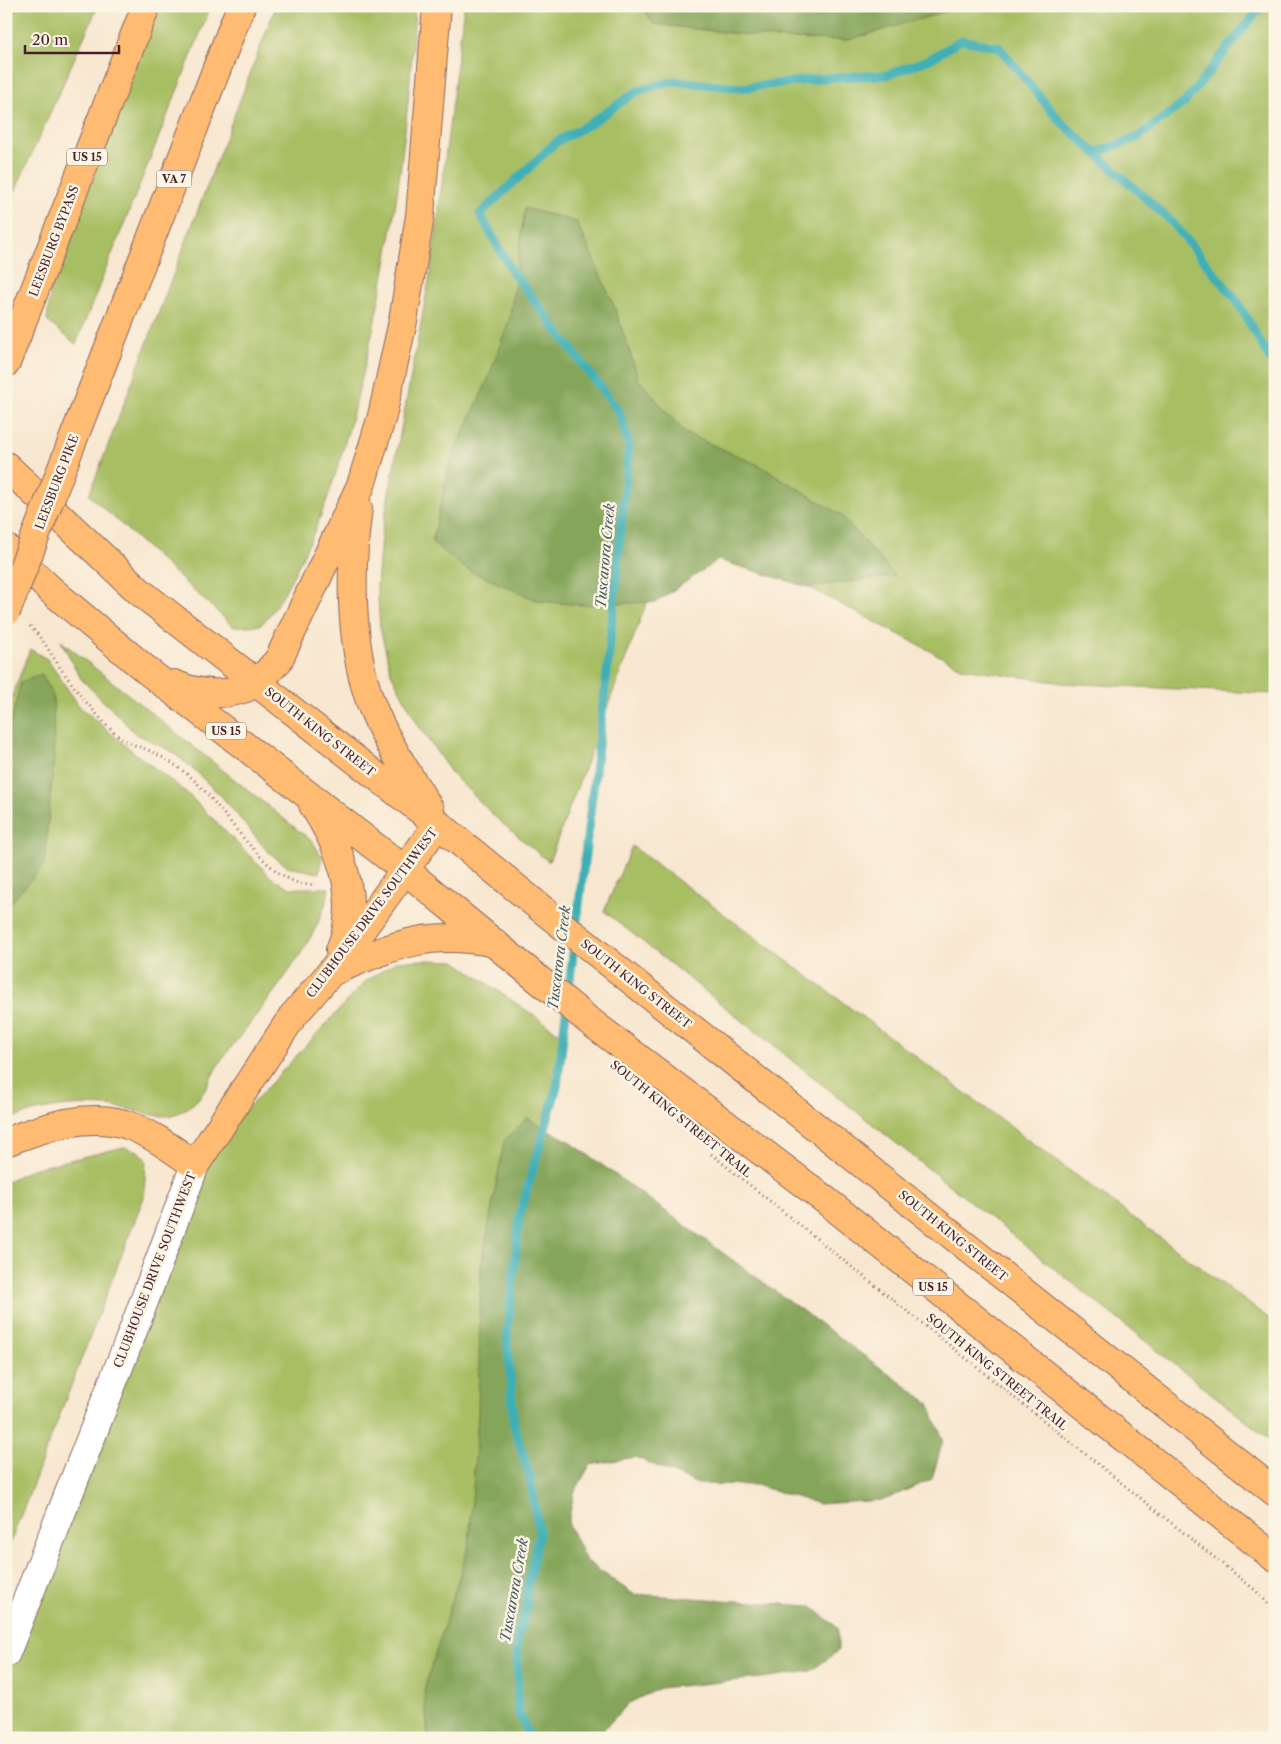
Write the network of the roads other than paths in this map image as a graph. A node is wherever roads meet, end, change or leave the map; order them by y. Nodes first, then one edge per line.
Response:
1 (146, 6) edge
2 (241, 6) edge
3 (437, 6) edge
4 (6, 363) edge
5 (6, 466) edge
6 (361, 485) junction
7 (6, 548) edge
8 (16, 618) edge
9 (150, 673) junction
10 (257, 682) junction
11 (302, 789) junction
12 (438, 824) junction
13 (405, 870) junction
14 (495, 943) junction
15 (331, 972) junction
16 (6, 1142) edge
17 (195, 1165) junction
18 (1275, 1492) edge
19 (1275, 1558) edge
20 (6, 1653) edge

1 - 4 highway, LEESBURG BYPASS / US 15
2 - 8 highway, LEESBURG PIKE / VA 7, bridge
3 - 6 highway
5 - 10 highway, SOUTH KING STREET
6 - 10 highway
6 - 12 highway
7 - 9 highway, US 15
9 - 10 highway
9 - 11 highway, US 15
10 - 12 highway, SOUTH KING STREET
11 - 13 highway, US 15
11 - 15 highway
12 - 13 highway, CLUBHOUSE DRIVE SOUTHWEST
12 - 18 highway, SOUTH KING STREET
13 - 14 highway, US 15
13 - 15 highway, CLUBHOUSE DRIVE SOUTHWEST
14 - 15 highway
14 - 19 highway, US 15
15 - 17 highway, CLUBHOUSE DRIVE SOUTHWEST
16 - 17 highway
17 - 20 street, CLUBHOUSE DRIVE SOUTHWEST

